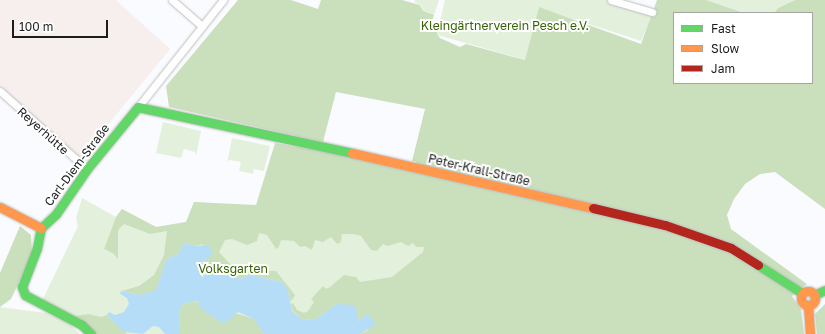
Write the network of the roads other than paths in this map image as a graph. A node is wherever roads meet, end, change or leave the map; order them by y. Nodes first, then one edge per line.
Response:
1 (172, 0) edge
2 (223, 0) edge
3 (611, 0) edge
4 (652, 12) dead end
5 (202, 26) junction
6 (0, 92) edge
7 (138, 106) junction
8 (87, 169) junction
9 (0, 208) edge
10 (41, 228) junction
11 (825, 290) edge
12 (802, 293) junction
13 (814, 295) junction
14 (808, 305) junction
15 (91, 334) edge
16 (810, 334) edge

1 - 5 street
2 - 5 street, Carl-Diem-Straße
3 - 4 street
5 - 7 street, Carl-Diem-Straße
6 - 8 street, Reyerhütte
7 - 8 street, Carl-Diem-Straße
7 - 12 street, Peter-Krall-Straße
8 - 10 street, Carl-Diem-Straße
9 - 10 street
10 - 15 street
11 - 13 street
12 - 13 street
12 - 14 street
13 - 14 street
14 - 16 street

